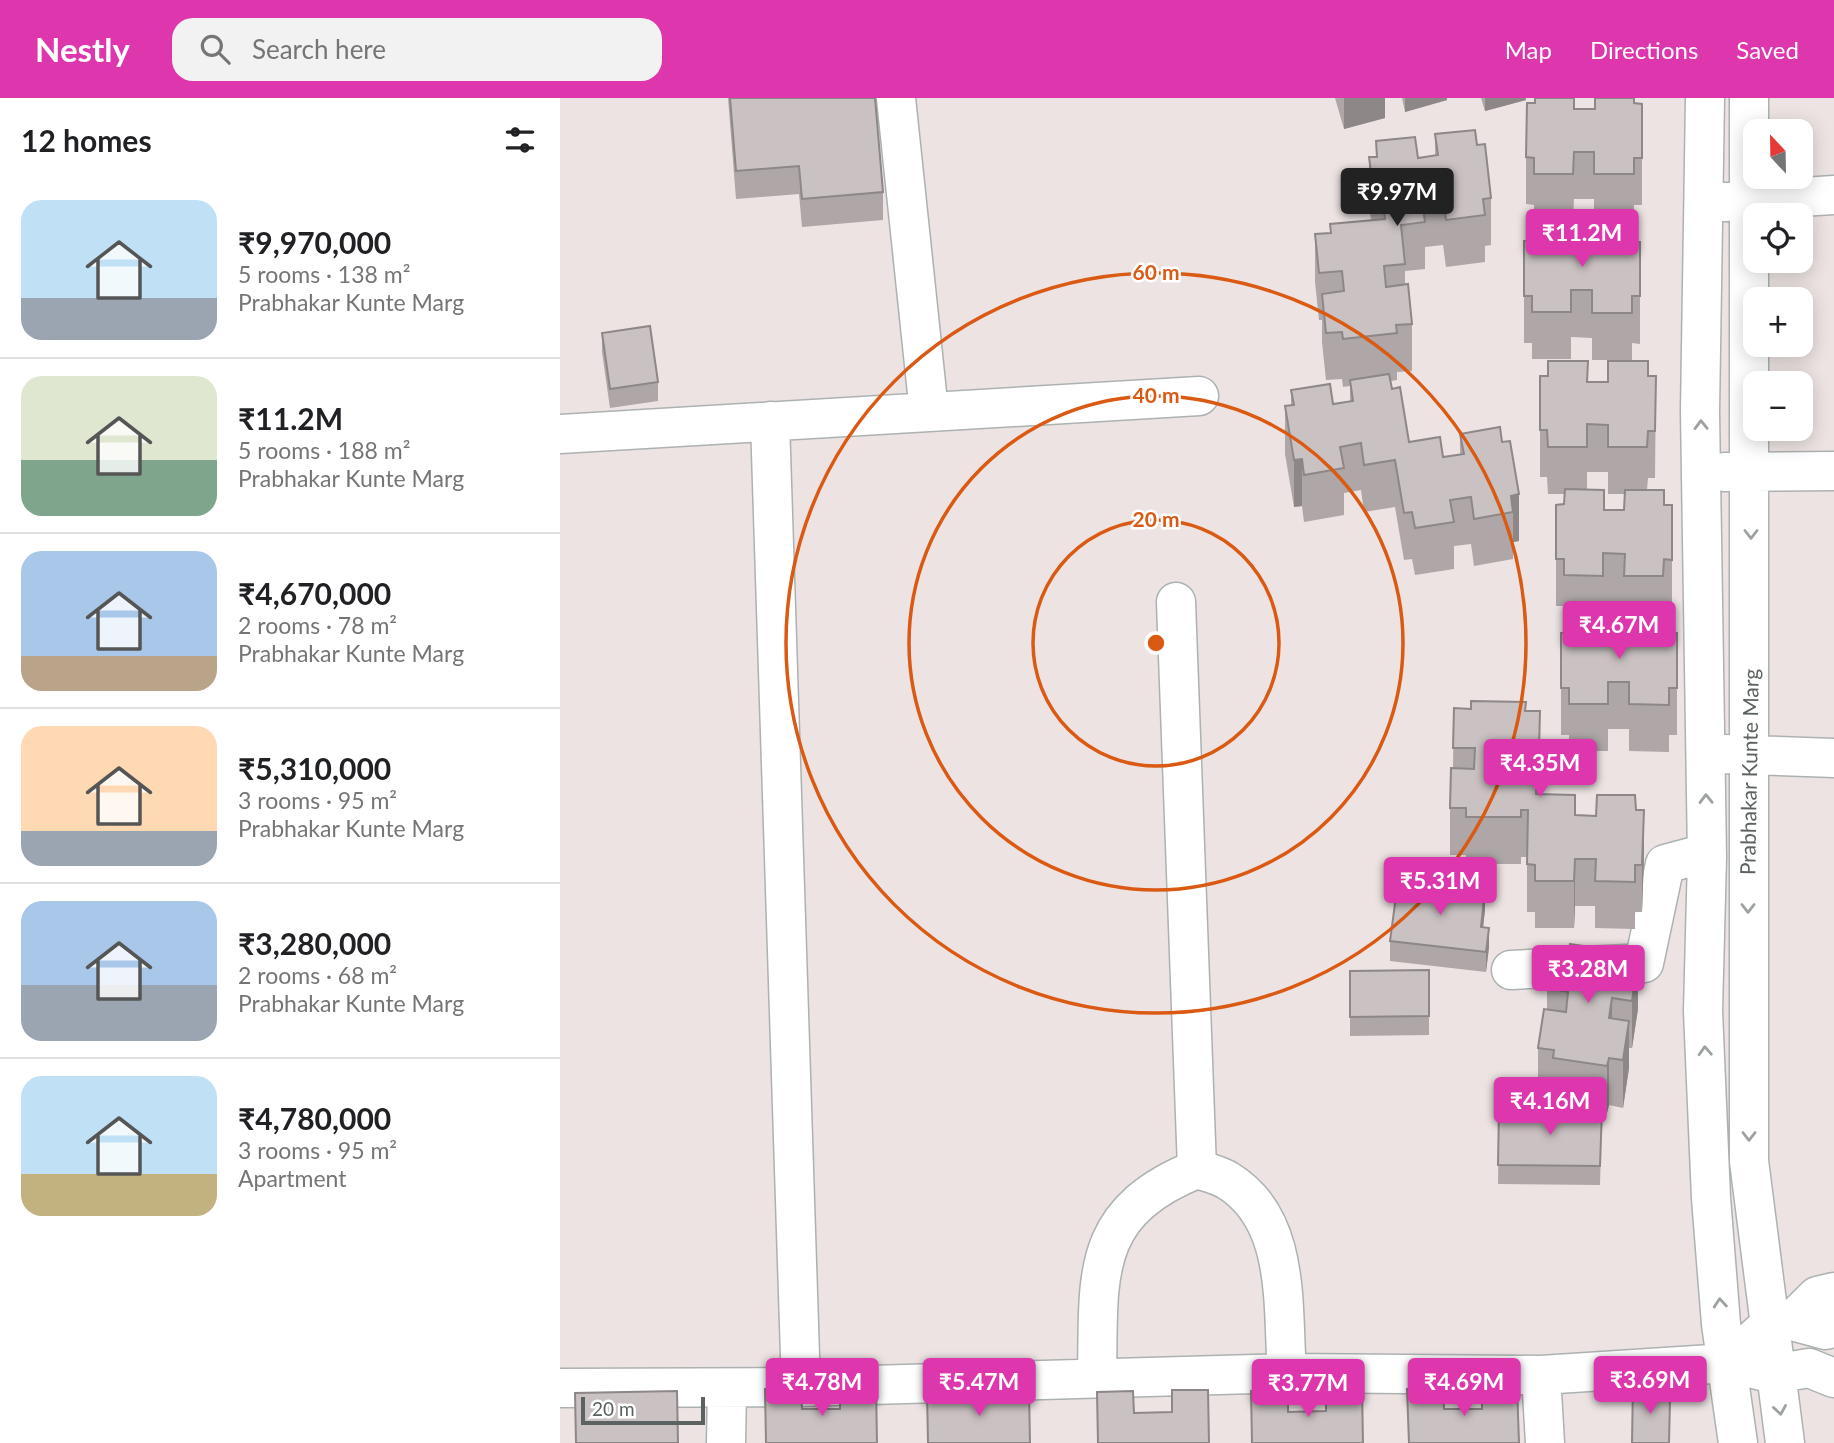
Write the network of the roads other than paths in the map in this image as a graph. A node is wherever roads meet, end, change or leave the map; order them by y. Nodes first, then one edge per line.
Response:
1 (896, 98) edge
2 (1705, 98) edge
3 (1749, 98) edge
4 (1834, 195) edge
5 (1704, 201) junction
6 (1749, 203) junction
7 (1750, 273) edge
8 (1199, 396) dead end
9 (929, 412) junction
10 (770, 421) junction
11 (560, 434) edge
12 (1702, 471) junction
13 (1834, 471) edge
14 (1751, 473) junction
15 (1176, 601) dead end
16 (1751, 752) junction
17 (1706, 755) junction
18 (1834, 758) edge
19 (1707, 857) junction
20 (1511, 970) dead end
21 (1197, 1169) junction
22 (1811, 1315) edge
23 (1727, 1363) junction
24 (1287, 1373) junction
25 (1774, 1374) junction
26 (1541, 1375) junction
27 (1097, 1378) junction
28 (1834, 1378) edge
29 (801, 1387) junction
30 (560, 1388) edge
31 (727, 1388) junction
32 (726, 1443) edge
33 (1545, 1443) edge
34 (1738, 1443) edge
35 (1785, 1443) edge

1 - 9 street
2 - 5 street, Prabhakar Kunte Marg
3 - 6 street, Prabhakar Kunte Marg
4 - 6 street
5 - 6 street
12 -> 5 street, Prabhakar Kunte Marg
7 - 14 street, Prabhakar Kunte Marg
8 - 9 street
9 - 10 street
10 - 11 street
10 - 29 street
12 - 14 street
12 - 17 street, Prabhakar Kunte Marg
13 - 14 street
14 -> 16 street, Prabhakar Kunte Marg
15 - 21 street
16 - 17 street
16 - 18 street
16 -> 22 street, Prabhakar Kunte Marg
19 -> 17 street, Prabhakar Kunte Marg
19 - 20 street
23 -> 19 street, Prabhakar Kunte Marg
21 - 24 street
21 - 27 street
22 - 23 street
22 - 25 street, Prabhakar Kunte Marg
23 - 25 street
23 - 26 street
23 - 34 street, Prabhakar Kunte Marg
24 - 26 street
24 - 27 street
25 - 28 street
25 -> 35 street, Prabhakar Kunte Marg
26 - 33 street
27 - 29 street
29 - 31 street
30 - 31 street
31 - 32 street

